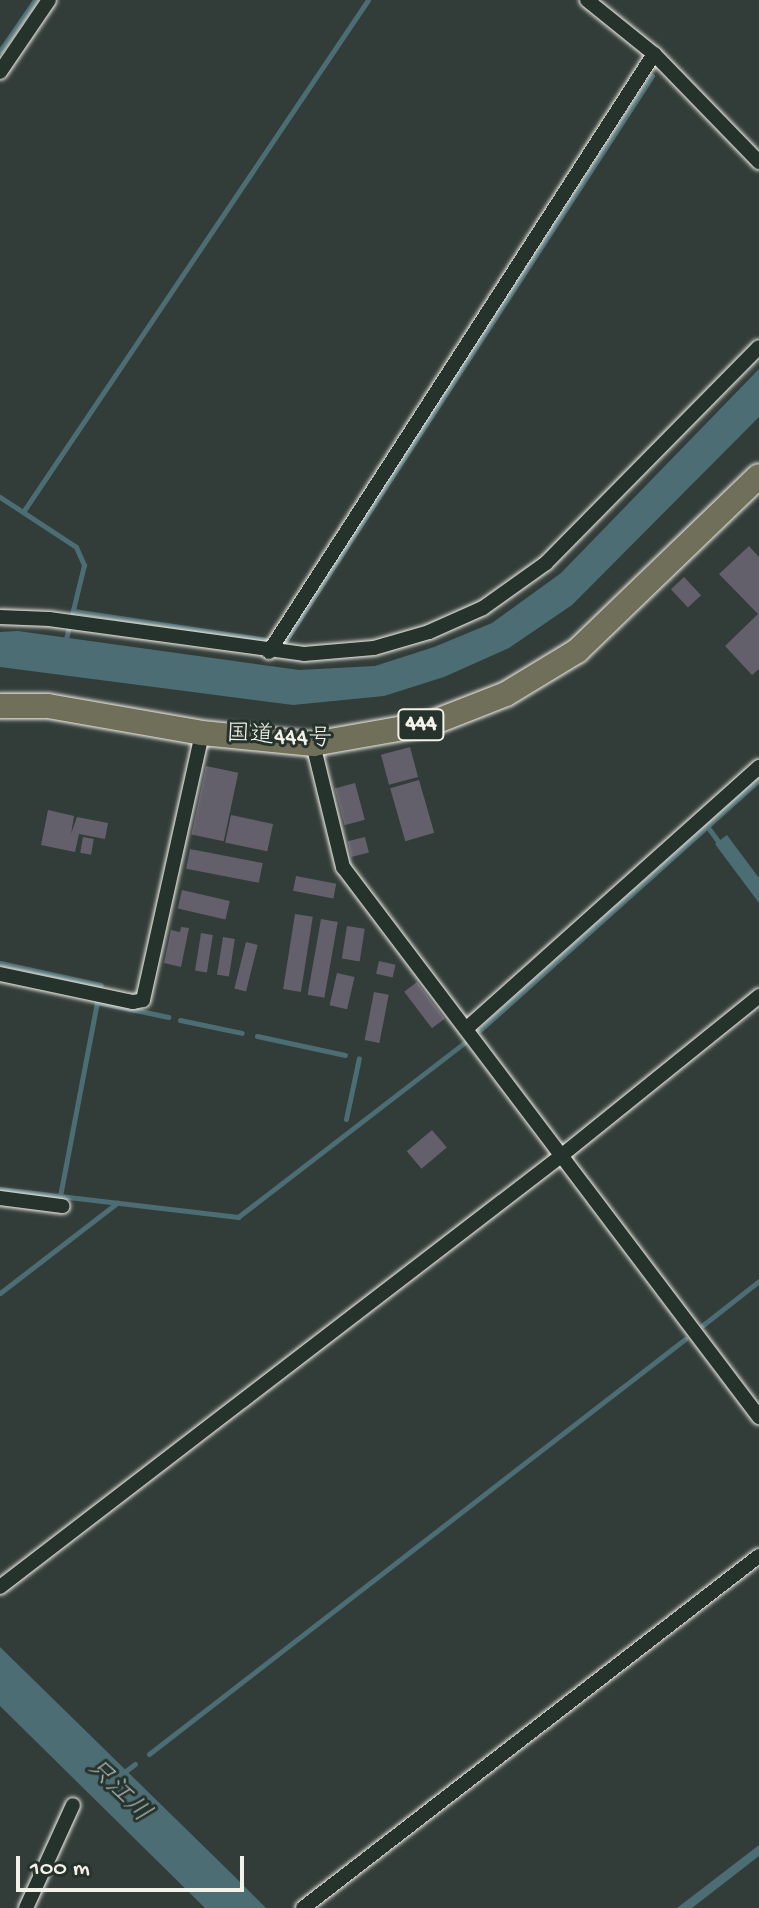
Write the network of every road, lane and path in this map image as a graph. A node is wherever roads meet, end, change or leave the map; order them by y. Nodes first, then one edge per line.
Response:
1 (49, 0) edge
2 (587, 0) edge
3 (654, 54) junction
4 (0, 72) edge
5 (759, 162) edge
6 (759, 347) edge
7 (759, 476) edge
8 (0, 617) edge
9 (269, 652) junction
10 (0, 706) edge
11 (202, 733) junction
12 (313, 744) junction
13 (759, 767) edge
14 (0, 974) edge
15 (759, 996) edge
16 (467, 1028) junction
17 (561, 1156) junction
18 (0, 1198) edge
19 (62, 1206) dead end
20 (759, 1417) edge
21 (759, 1556) edge
22 (0, 1587) edge
23 (73, 1805) dead end
24 (26, 1908) edge
25 (303, 1908) edge

1 - 4 street
2 - 3 street
3 - 5 street
3 - 9 street
6 - 9 street
7 - 12 highway, 国道444号 / 444
8 - 9 street
10 - 11 highway, 国道444号 / 444
11 - 12 highway, 国道444号 / 444
11 - 14 street
12 - 16 street
13 - 16 street
15 - 17 street
16 - 17 street
17 - 20 street
17 - 22 street
18 - 19 street
21 - 25 street
23 - 24 street

